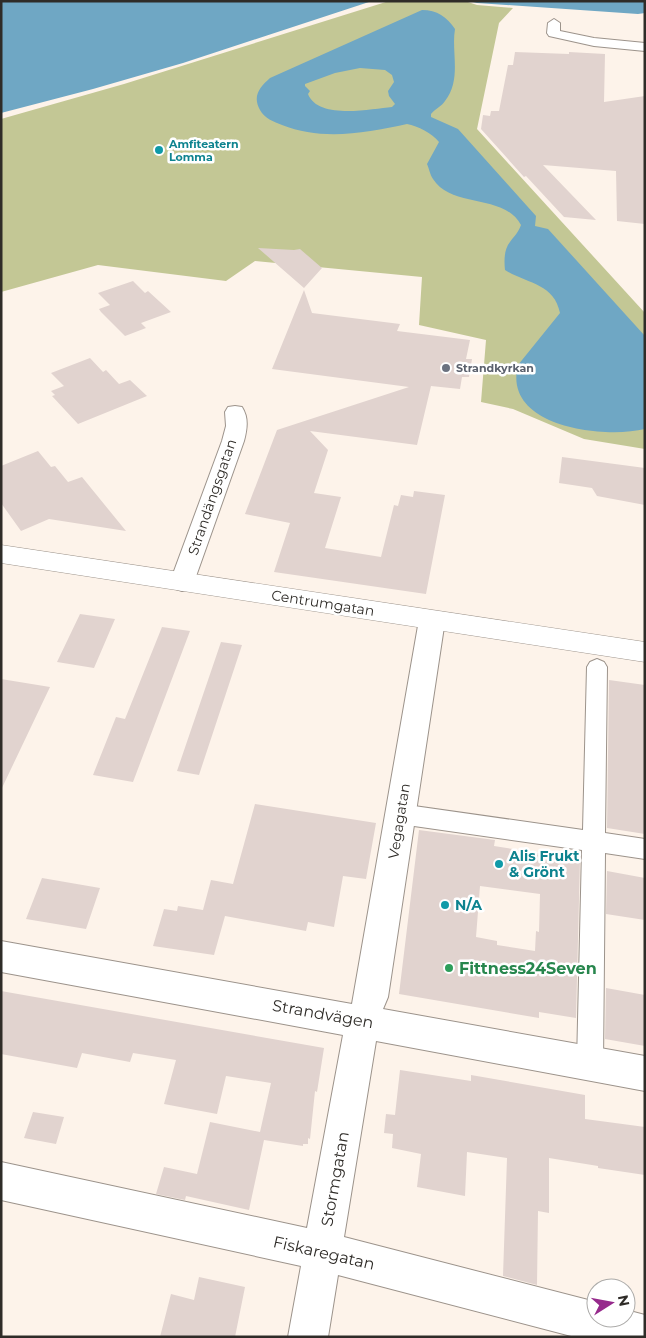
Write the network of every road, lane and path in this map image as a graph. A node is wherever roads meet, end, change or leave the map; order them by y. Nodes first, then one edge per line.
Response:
1 (554, 23) dead end
2 (645, 47) edge
3 (235, 412) dead end
4 (1, 554) edge
5 (182, 582) junction
6 (432, 620) junction
7 (645, 652) edge
8 (597, 667) dead end
9 (400, 814) junction
10 (593, 842) junction
11 (645, 849) edge
12 (1, 956) edge
13 (362, 1021) junction
14 (590, 1063) junction
15 (645, 1074) edge
16 (1, 1181) edge
17 (322, 1252) junction
18 (606, 1331) edge
19 (645, 1335) edge
20 (308, 1337) edge

1 - 2 street
3 - 5 street, Strandängsgatan
4 - 5 street, Centrumgatan
5 - 6 street, Centrumgatan
6 - 7 street, Centrumgatan
6 - 9 street, Vegagatan
8 - 10 street
9 - 10 street
9 - 13 street, Vegagatan
10 - 11 street
10 - 14 street
12 - 13 street, Strandvägen
13 - 14 street, Strandvägen
13 - 17 street, Stormgatan
14 - 15 street, Strandvägen
16 - 17 street, Fiskaregatan
17 - 18 street, Fiskaregatan
17 - 20 street, Stormgatan
18 - 19 street, Fiskaregatan

